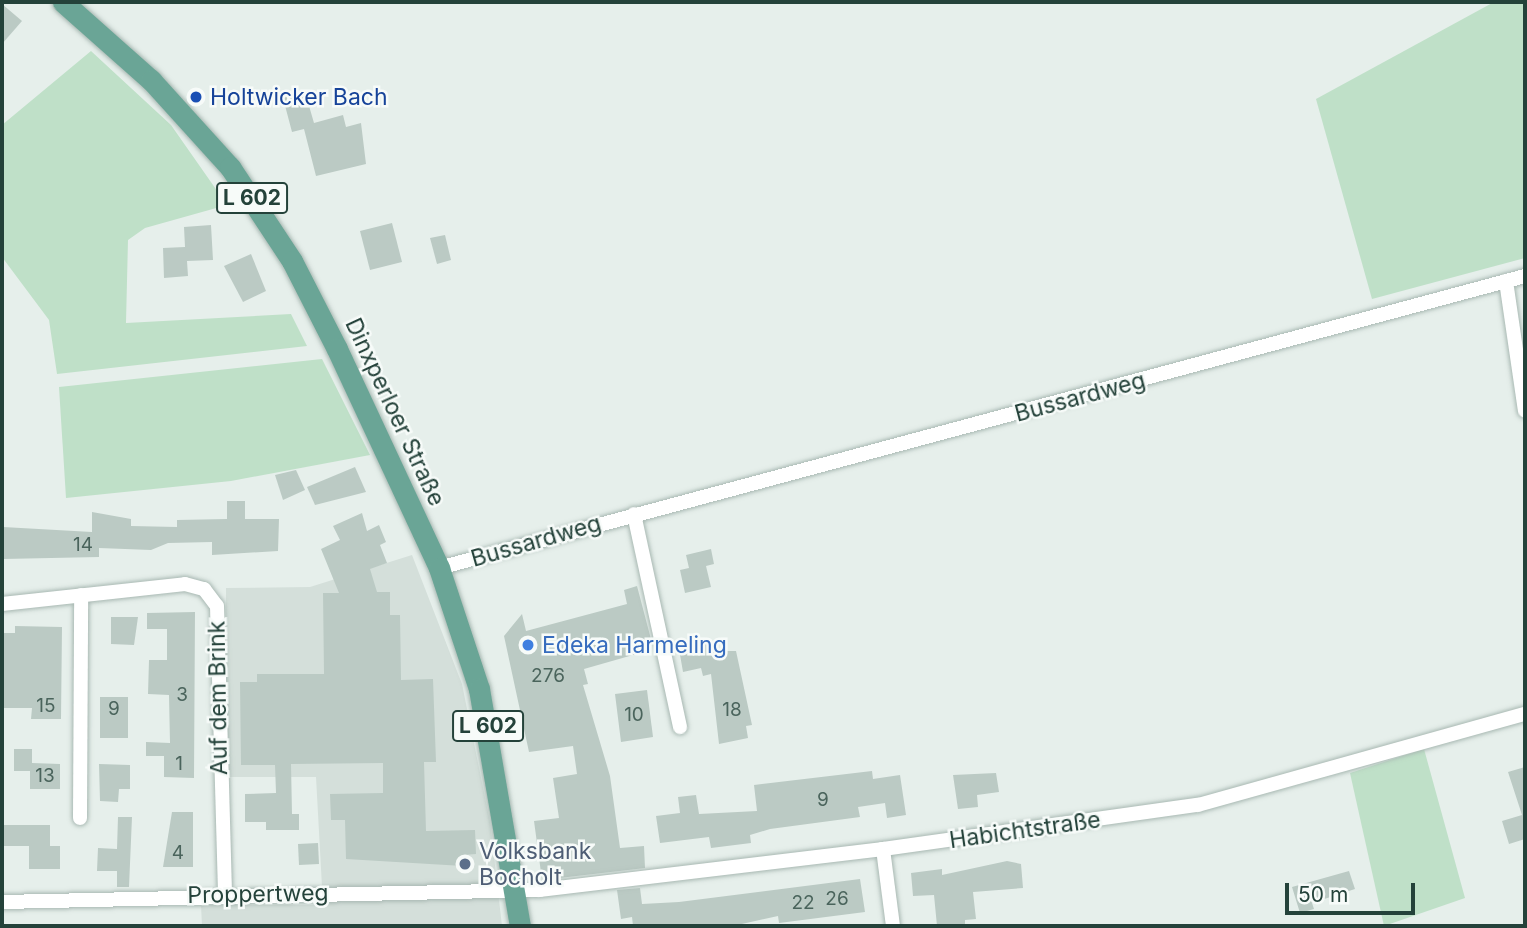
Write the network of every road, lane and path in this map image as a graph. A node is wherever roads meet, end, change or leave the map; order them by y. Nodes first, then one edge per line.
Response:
1 (63, 2) edge
2 (1525, 276) edge
3 (1506, 281) junction
4 (1525, 411) edge
5 (635, 514) junction
6 (439, 569) junction
7 (81, 595) junction
8 (2, 604) edge
9 (1525, 714) edge
10 (680, 727) dead end
11 (80, 818) dead end
12 (883, 849) junction
13 (515, 888) junction
14 (225, 893) junction
15 (2, 902) edge
16 (520, 926) edge
17 (892, 926) edge

1 - 6 main road, Dinxperloer Straße / L 602
2 - 3 street, Bussardweg
3 - 4 street
3 - 5 street, Bussardweg
5 - 6 street, Bussardweg
5 - 10 street
6 - 13 main road, Dinxperloer Straße / L 602
7 - 8 street, Auf dem Brink
7 - 11 street
7 - 14 street, Auf dem Brink
9 - 12 street, Habichtstraße
12 - 13 street, Habichtstraße
12 - 17 street
13 - 14 street, Proppertweg
13 - 16 main road, Dinxperloer Straße / L 602
14 - 15 street, Proppertweg

